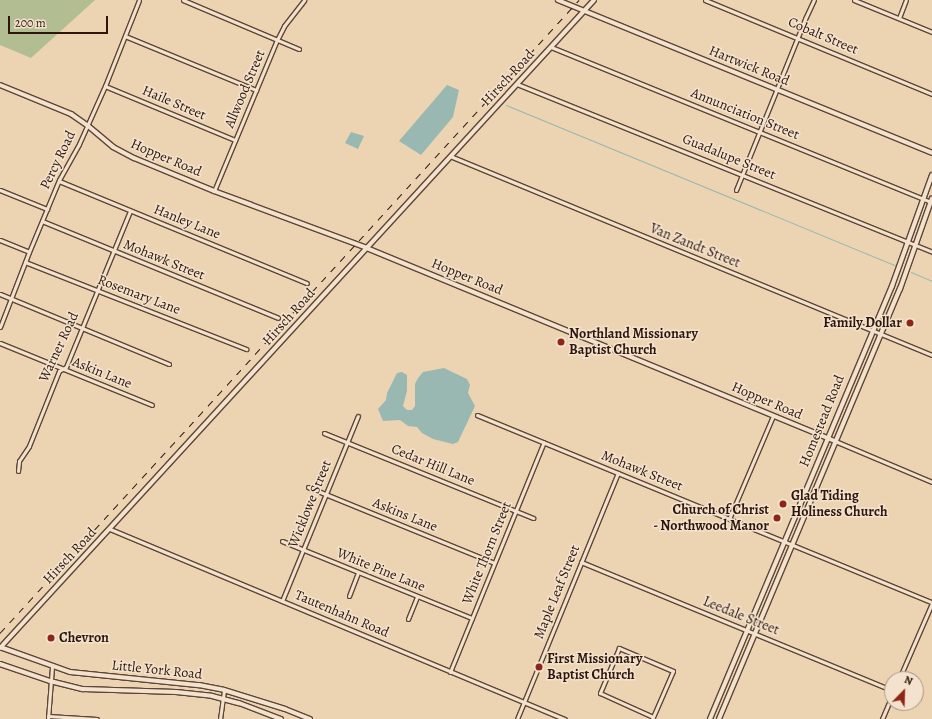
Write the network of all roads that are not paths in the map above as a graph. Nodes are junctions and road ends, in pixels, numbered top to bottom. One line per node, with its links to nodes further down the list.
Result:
1 (183, 0): 15 (street)
2 (304, 0): 15 (street, Allwood Street)
3 (558, 0): 10 (street, Hartwick Road)
4 (594, 0): 10 (main road, Hirsch Road)
5 (705, 0): 14 (street, Cobalt Street)
6 (814, 0): 14 (street)
7 (854, 0): 11 (street)
8 (906, 0): 11 (street)
9 (139, 2): 13 (street, Percy Road)
10 (584, 10): 16 (main road, Hirsch Road); 21 (street, Hartwick Road)
11 (899, 18): 12 (street)
12 (932, 32)
13 (125, 36): 20 (street, Percy Road); 22 (street)
14 (797, 37): 21 (street); 23 (street, Cobalt Street)
15 (277, 40): 17 (street); 22 (street, Allwood Street)
16 (551, 47): 18 (main road, Hirsch Road); 25 (street, Annunciation Street)
17 (299, 49)
18 (517, 84): 28 (main road, Hirsch Road); 29 (street, Guadalupe Street)
19 (0, 85): 24 (main road, Hopper Road)
20 (105, 86): 24 (street, Percy Road); 26 (street, Haile Street)
21 (776, 89): 25 (street); 27 (street, Hartwick Road)
22 (256, 90): 26 (street, Allwood Street)
23 (932, 94)
24 (87, 125): 31 (street, Percy Road); 34 (main road, Hopper Road)
25 (759, 132): 29 (street); 35 (street, Annunciation Street)
26 (235, 140): 34 (street, Allwood Street)
27 (932, 153)
28 (450, 156): 43 (main road, Hirsch Road); 57 (street, Van Zandt Street)
29 (742, 174): 33 (street); 41 (street, Guadalupe Street)
30 (932, 175): 35 (main road, Homestead Road)
31 (59, 182): 37 (street, Percy Road); 38 (street, Hanley Lane)
32 (0, 190): 37 (street)
33 (736, 190)
34 (214, 191): 43 (main road, Hopper Road)
35 (923, 198): 36 (street, Annunciation Street); 41 (main road, Homestead Road)
36 (931, 200): 42 (main road, Homestead Road)
37 (47, 209): 39 (street, Percy Road)
38 (130, 211): 44 (street, Warner Road); 48 (street, Hanley Lane)
39 (42, 221): 44 (street, Mohawk Street); 45 (street, Percy Road)
40 (0, 240): 45 (street)
41 (908, 242): 42 (street, Guadalupe Street); 49 (main road, Homestead Road)
42 (915, 246): 46 (street, Guadalupe Street); 50 (main road, Homestead Road)
43 (367, 248): 69 (street, Hopper Road); 85 (main road, Hirsch Road)
44 (113, 251): 51 (street, Warner Road); 54 (street, Mohawk Street)
45 (29, 252): 47 (street, Percy Road)
46 (932, 252)
47 (25, 262): 51 (street, Rosemary Lane); 53 (street, Percy Road)
48 (307, 283)
49 (892, 286): 50 (main road); 57 (main road, Homestead Road)
50 (900, 289): 58 (main road, Homestead Road)
51 (97, 291): 56 (street, Warner Road); 60 (street, Rosemary Lane)
52 (0, 294): 53 (street)
53 (10, 298): 55 (street, Percy Road); 56 (street)
54 (278, 318)
55 (0, 326)
56 (82, 328): 62 (street); 63 (street, Warner Road)
57 (872, 330): 58 (street, Van Zandt Street); 64 (main road, Homestead Road)
58 (881, 334): 61 (street, Van Zandt Street); 65 (main road, Homestead Road)
59 (0, 343): 63 (street, Askin Lane)
60 (246, 349)
61 (932, 355)
62 (169, 364)
63 (62, 368): 66 (street, Askin Lane); 75 (street, Warner Road)
64 (852, 377): 65 (main road); 71 (main road, Homestead Road)
65 (862, 380): 72 (main road, Homestead Road)
66 (152, 404)
67 (477, 415): 73 (street, Mohawk Street)
68 (358, 416): 74 (street, Wicklowe Street)
69 (773, 416): 71 (street, Hopper Road); 84 (street)
70 (324, 433): 74 (street, Cedar Hill Lane)
71 (827, 438): 72 (street, Hopper Road); 80 (main road, Homestead Road)
72 (835, 441): 77 (street, Hopper Road); 81 (main road, Homestead Road)
73 (544, 442): 76 (street, Mohawk Street); 82 (street, White Thorn Street)
74 (347, 443): 79 (street, Wicklowe Street); 82 (street, Cedar Hill Lane)
75 (18, 471)
76 (618, 473): 84 (street, Mohawk Street); 90 (street, Maple Leaf Street)
77 (932, 482)
78 (308, 487): 79 (street, Askins Lane)
79 (326, 494): 89 (street, Wicklowe Street); 91 (street, Askins Lane)
80 (804, 494): 81 (main road); 87 (main road, Homestead Road)
81 (812, 497): 88 (main road, Homestead Road)
82 (516, 510): 83 (street, Cedar Hill Lane); 91 (street, White Thorn Street)
83 (533, 518)
84 (729, 519): 87 (street, Mohawk Street)
85 (110, 529): 97 (street, Tautenhahn Road); 103 (main road, Hirsch Road)
86 (282, 542): 89 (street, White Pine Lane)
87 (784, 542): 88 (street, Mohawk Street); 93 (main road, Homestead Road)
88 (792, 545): 94 (main road, Homestead Road); 98 (street, Mohawk Street)
89 (303, 550): 92 (street, White Pine Lane); 97 (street, Wicklowe Street)
90 (581, 562): 101 (street, Leedale Street); 113 (street, Maple Leaf Street)
91 (494, 563): 99 (street, White Thorn Street)
92 (358, 572): 95 (street); 96 (street, White Pine Lane)
93 (767, 584): 94 (main road); 101 (main road, Homestead Road)
94 (775, 587): 102 (main road, Homestead Road)
95 (349, 596)
96 (417, 596): 99 (street, White Pine Lane); 100 (street)
97 (282, 601): 107 (street, Tautenhahn Road)
98 (932, 603): 106 (street)
99 (472, 618): 107 (street, White Thorn Street)
100 (408, 619)
101 (748, 631): 102 (street, Leedale Street); 112 (main road, Homestead Road)
102 (756, 634): 109 (street, Leedale Street); 114 (main road, Homestead Road)
103 (0, 648): 105 (main road, Little York Road)
104 (0, 664): 108 (main road, Little York Road)
105 (52, 667): 108 (street); 110 (main road, Little York Road)
106 (902, 671)
107 (450, 672): 113 (street, Tautenhahn Road)
108 (50, 681): 111 (main road, Little York Road); 118 (street)
109 (884, 687)
110 (224, 690): 111 (street); 115 (main road, Little York Road)
111 (224, 699): 116 (main road, Little York Road); 121 (street)
112 (718, 700): 114 (main road); 126 (main road, Homestead Road)
113 (524, 702): 124 (street, Maple Leaf Street); 125 (street, Tautenhahn Road)
114 (726, 703): 127 (main road, Homestead Road)
115 (270, 704): 116 (main road); 117 (main road, Little York Road)
116 (266, 713): 122 (main road, Little York Road)
117 (300, 717): 123 (main road, Little York Road)
118 (48, 718): 120 (street)
119 (653, 718): 119 (street)
120 (97, 719)
121 (220, 719)
122 (281, 719)
123 (310, 719)
124 (517, 719)
125 (565, 719)
126 (710, 719)
127 (720, 719)

